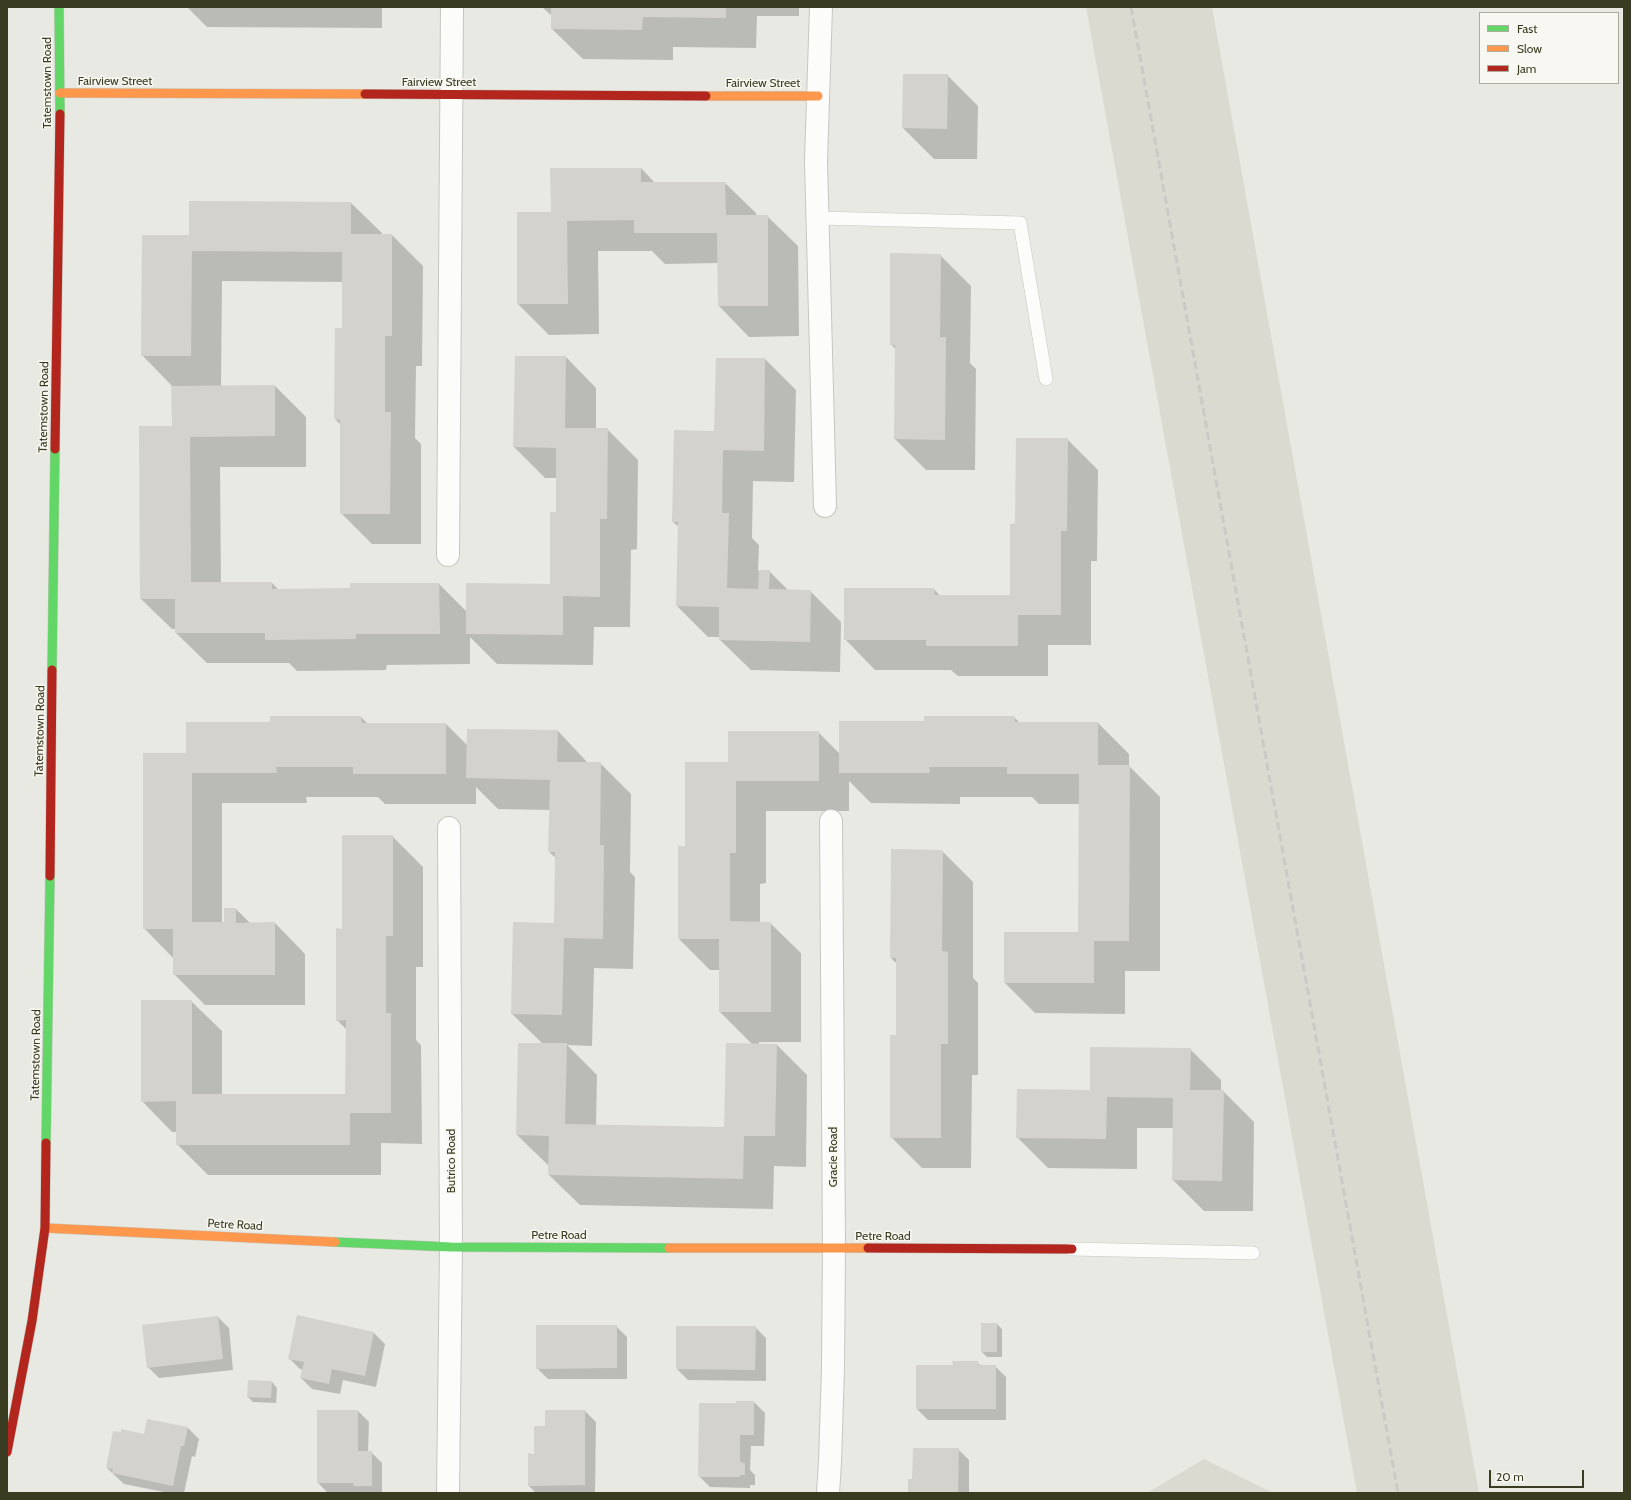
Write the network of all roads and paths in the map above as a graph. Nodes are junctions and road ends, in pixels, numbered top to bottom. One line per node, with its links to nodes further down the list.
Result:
1 (59, 7): 4 (street, Tatemstown Road)
2 (452, 7): 5 (street)
3 (821, 7): 6 (street)
4 (60, 93): 5 (street, Fairview Street); 13 (street, Tatemstown Road)
5 (451, 94): 6 (street, Fairview Street); 10 (street)
6 (818, 96): 7 (street)
7 (818, 218): 8 (lane); 9 (street)
8 (1046, 379)
9 (825, 506)
10 (448, 555)
11 (831, 821): 15 (street, Gracie Road)
12 (449, 828): 14 (street, Butrico Road)
13 (45, 1228): 14 (street, Petre Road); 18 (street, Tatemstown Road)
14 (451, 1247): 15 (street, Petre Road); 19 (street, Butrico Road)
15 (834, 1248): 16 (street, Petre Road); 20 (street, Gracie Road)
16 (1072, 1249): 17 (lane)
17 (1253, 1253)
18 (7, 1452)
19 (448, 1493)
20 (828, 1493)

